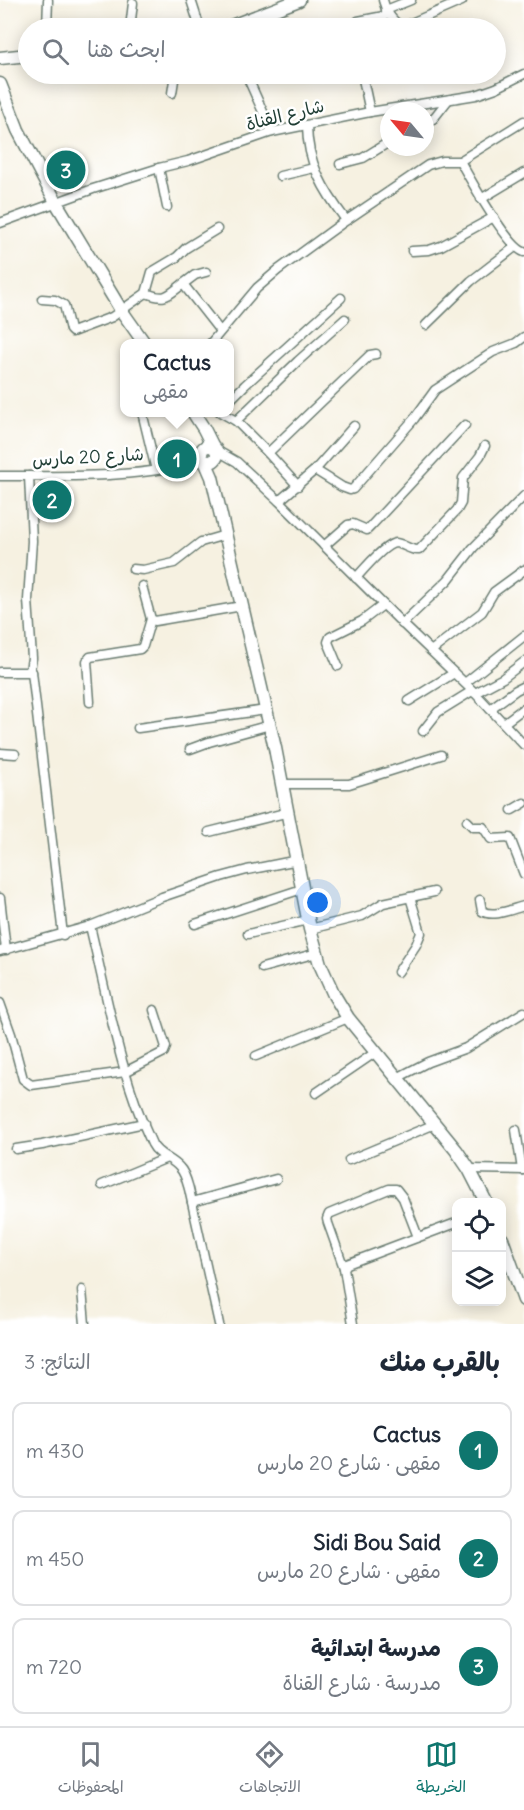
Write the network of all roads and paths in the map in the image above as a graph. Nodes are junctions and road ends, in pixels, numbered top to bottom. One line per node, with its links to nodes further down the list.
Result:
1 (48, 0): 9 (street)
2 (191, 0): 11 (street)
3 (299, 0): 12 (main road)
4 (383, 0): 8 (street)
5 (411, 0): 8 (street)
6 (462, 1): 15 (street)
7 (133, 3): 10 (street)
8 (387, 13): 13 (street); 14 (street)
9 (47, 18)
10 (131, 18)
11 (197, 18)
12 (253, 18)
13 (369, 18)
14 (392, 18)
15 (428, 18)
16 (18, 56): 17 (main road)
17 (0, 58)
18 (524, 74): 19 (street, شارع القناة)
19 (506, 82)
20 (0, 84): 40 (main road)
21 (173, 84): 25 (street)
22 (250, 84): 31 (street)
23 (364, 84): 27 (street)
24 (502, 84): 26 (street, شارع القناة)
25 (172, 93)
26 (448, 100): 27 (street, شارع القناة); 28 (street)
27 (370, 112): 30 (street, شارع القناة)
28 (434, 117)
29 (524, 121): 33 (street)
30 (306, 125): 31 (street, شارع القناة); 36 (street)
31 (272, 132): 35 (street, شارع القناة)
32 (380, 148): 34 (street)
33 (460, 161): 39 (street); 43 (street)
34 (340, 164)
35 (159, 168): 40 (street, شارع القناة); 41 (street)
36 (315, 168): 38 (street); 43 (street)
37 (524, 172): 39 (street)
38 (280, 176)
39 (481, 199): 42 (street)
40 (57, 204): 44 (street, شارع القناة); 54 (main road)
41 (167, 207)
42 (494, 217): 46 (street); 47 (street)
43 (346, 220): 57 (street)
44 (0, 223)
45 (217, 229): 51 (street)
46 (515, 247): 48 (street); 56 (street)
47 (412, 250)
48 (524, 252)
49 (206, 272): 50 (street)
50 (183, 284): 51 (street); 57 (street)
51 (146, 293): 54 (street)
52 (341, 298): 62 (street)
53 (42, 299): 54 (street)
54 (121, 310): 59 (main road)
55 (345, 320): 66 (street)
56 (426, 325)
57 (220, 331): 60 (street)
58 (524, 336): 73 (street)
59 (141, 339)
60 (214, 339)
61 (376, 354): 70 (street)
62 (234, 396)
63 (142, 417): 72 (street)
64 (195, 417): 71 (main road)
65 (228, 417): 66 (street)
66 (236, 421): 70 (street)
67 (465, 425): 80 (street)
68 (354, 426): 73 (street)
69 (485, 446): 83 (street)
70 (268, 453): 76 (street)
71 (208, 454): 72 (street, شارع 20 مارس); 78 (street); 79 (main road)
72 (156, 470): 75 (street, شارع 20 مارس)
73 (315, 470): 76 (street)
74 (0, 476): 75 (street, شارع 20 مارس)
75 (29, 476): 94 (street)
76 (298, 486): 78 (street)
77 (524, 496): 88 (street)
78 (279, 501): 80 (street)
79 (225, 535): 81 (street); 86 (main road)
80 (324, 546): 83 (street)
81 (133, 569)
82 (524, 570): 90 (street)
83 (356, 578): 85 (street)
84 (142, 586): 87 (street)
85 (383, 605): 88 (street); 92 (street)
86 (242, 606): 87 (street); 103 (main road)
87 (151, 619): 100 (street)
88 (402, 624): 90 (street)
89 (524, 636): 96 (street)
90 (432, 651): 95 (street)
91 (524, 662): 98 (street)
92 (338, 666)
93 (0, 672): 94 (street)
94 (32, 672): 130 (street)
95 (454, 673): 96 (street); 99 (street)
96 (465, 683): 98 (street)
97 (524, 686): 102 (street)
98 (474, 692): 102 (street); 107 (street)
99 (409, 701)
100 (90, 702)
101 (524, 708): 104 (street)
102 (490, 709): 104 (street)
103 (266, 710): 105 (main road); 106 (street)
104 (504, 723): 108 (street)
105 (270, 725): 109 (street); 113 (main road)
106 (138, 728)
107 (423, 731)
108 (524, 745)
109 (190, 749)
110 (0, 753): 111 (street)
111 (15, 754)
112 (441, 755): 113 (street)
113 (283, 784): 116 (main road)
114 (524, 803): 115 (street)
115 (512, 810)
116 (288, 812): 118 (street); 119 (main road)
117 (468, 821): 120 (street)
118 (209, 832)
119 (298, 860): 121 (main road); 129 (street)
120 (524, 874)
121 (302, 889): 127 (street); 128 (main road)
122 (434, 892): 123 (street)
123 (410, 897): 128 (street); 135 (street)
124 (0, 898): 132 (street)
125 (480, 900): 126 (street)
126 (524, 906)
127 (195, 924)
128 (309, 925): 131 (street); 133 (main road)
129 (90, 926): 130 (street); 142 (street)
130 (63, 934): 132 (street)
131 (248, 934)
132 (3, 951)
133 (317, 953): 134 (street); 139 (main road)
134 (262, 968)
135 (398, 972)
136 (0, 1003): 142 (street)
137 (154, 1010): 142 (street)
138 (524, 1012): 143 (street)
139 (348, 1018): 140 (main road); 141 (street)
140 (376, 1052): 143 (main road); 144 (street)
141 (256, 1056)
142 (125, 1072): 145 (street)
143 (397, 1078): 146 (main road)
144 (316, 1093)
145 (144, 1123): 148 (street); 149 (street)
146 (435, 1124): 150 (street); 151 (main road)
147 (516, 1130): 152 (street)
148 (16, 1149)
149 (167, 1158): 154 (street); 156 (street)
150 (349, 1160)
151 (469, 1169): 152 (street); 155 (main road)
152 (523, 1170)
153 (276, 1179): 156 (street)
154 (102, 1185)
155 (484, 1198)
156 (192, 1202): 164 (street)
157 (452, 1224): 158 (street)
158 (418, 1237): 160 (street); 160 (street)
159 (506, 1252): 162 (main road)
160 (344, 1268): 165 (street)
161 (82, 1290): 163 (street)
162 (524, 1300)
163 (85, 1324)
164 (219, 1324)
165 (352, 1324)

